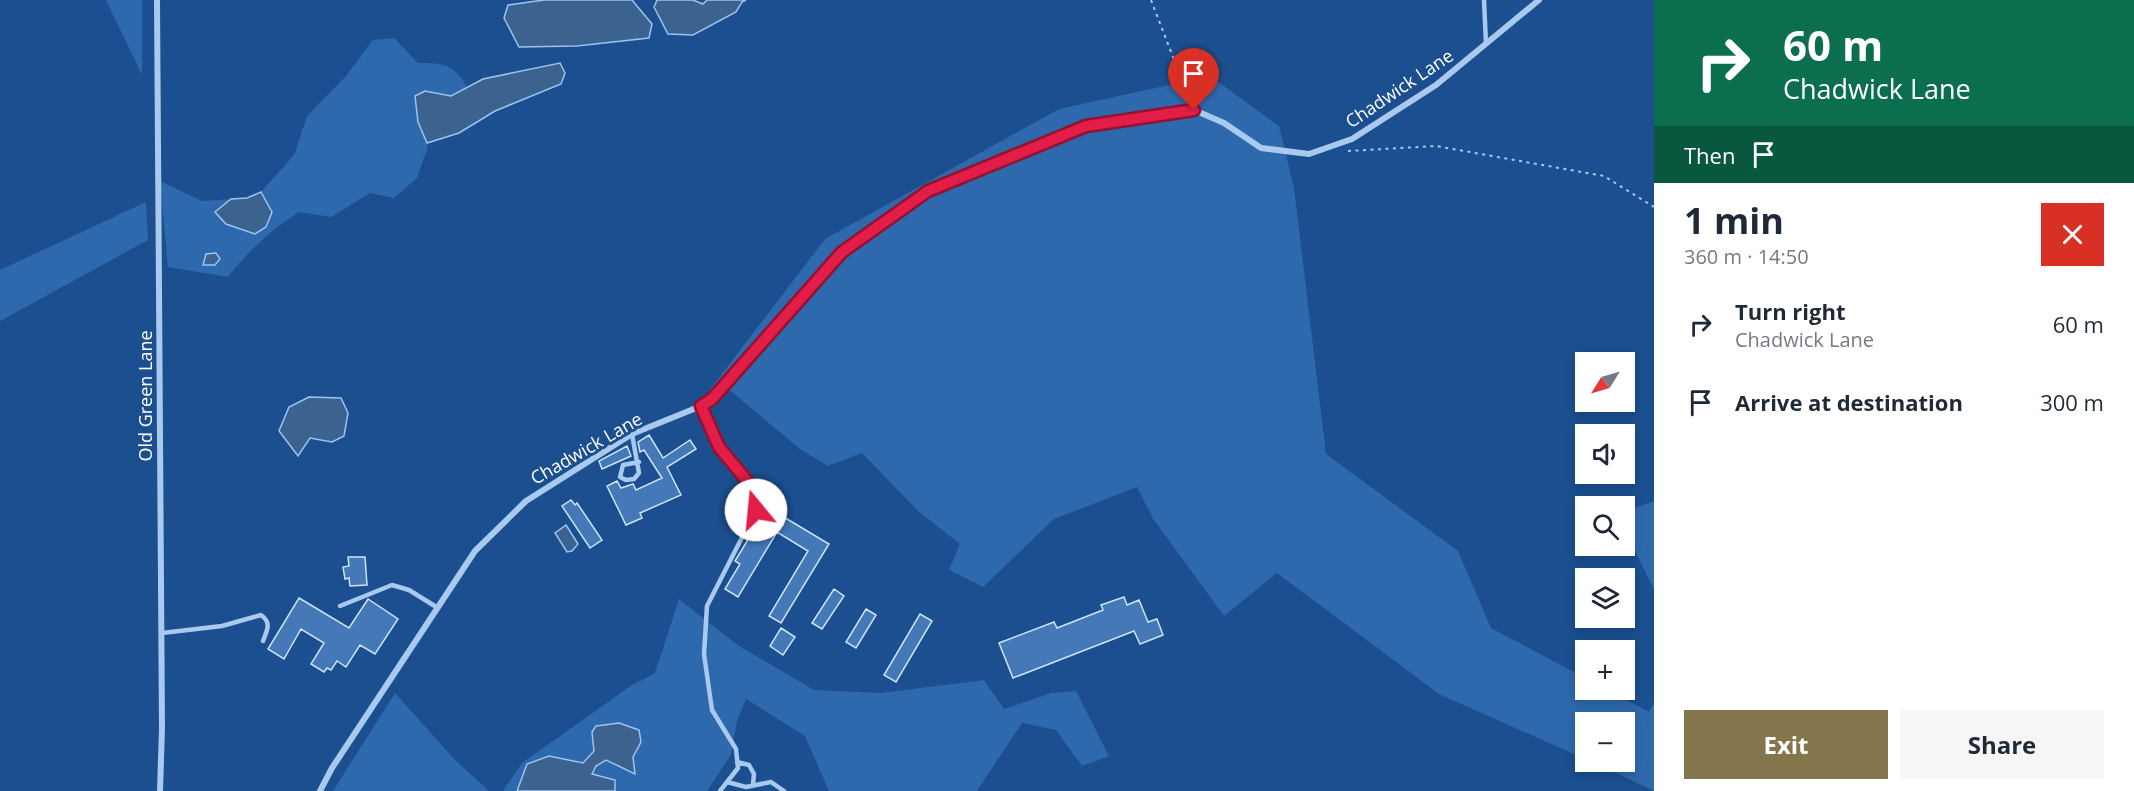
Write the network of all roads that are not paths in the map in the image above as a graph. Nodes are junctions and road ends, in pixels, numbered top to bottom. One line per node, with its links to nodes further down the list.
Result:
1 (157, 0): 10 (street, Old Green Lane)
2 (1484, 0): 4 (lane)
3 (1539, 0): 4 (street, Chadwick Lane)
4 (1486, 44): 5 (street, Chadwick Lane)
5 (701, 406): 6 (street, Chadwick Lane); 12 (lane)
6 (633, 434): 7 (lane); 9 (street, Chadwick Lane)
7 (639, 462): 7 (lane)
8 (340, 606): 9 (lane)
9 (438, 608): 16 (street, Chadwick Lane)
10 (162, 633): 11 (lane); 15 (street, Old Green Lane)
11 (262, 641)
12 (737, 762): 13 (lane); 14 (lane)
13 (727, 782): 14 (lane); 17 (lane)
14 (753, 784): 18 (lane)
15 (160, 791)
16 (320, 791)
17 (720, 791)
18 (784, 791)

